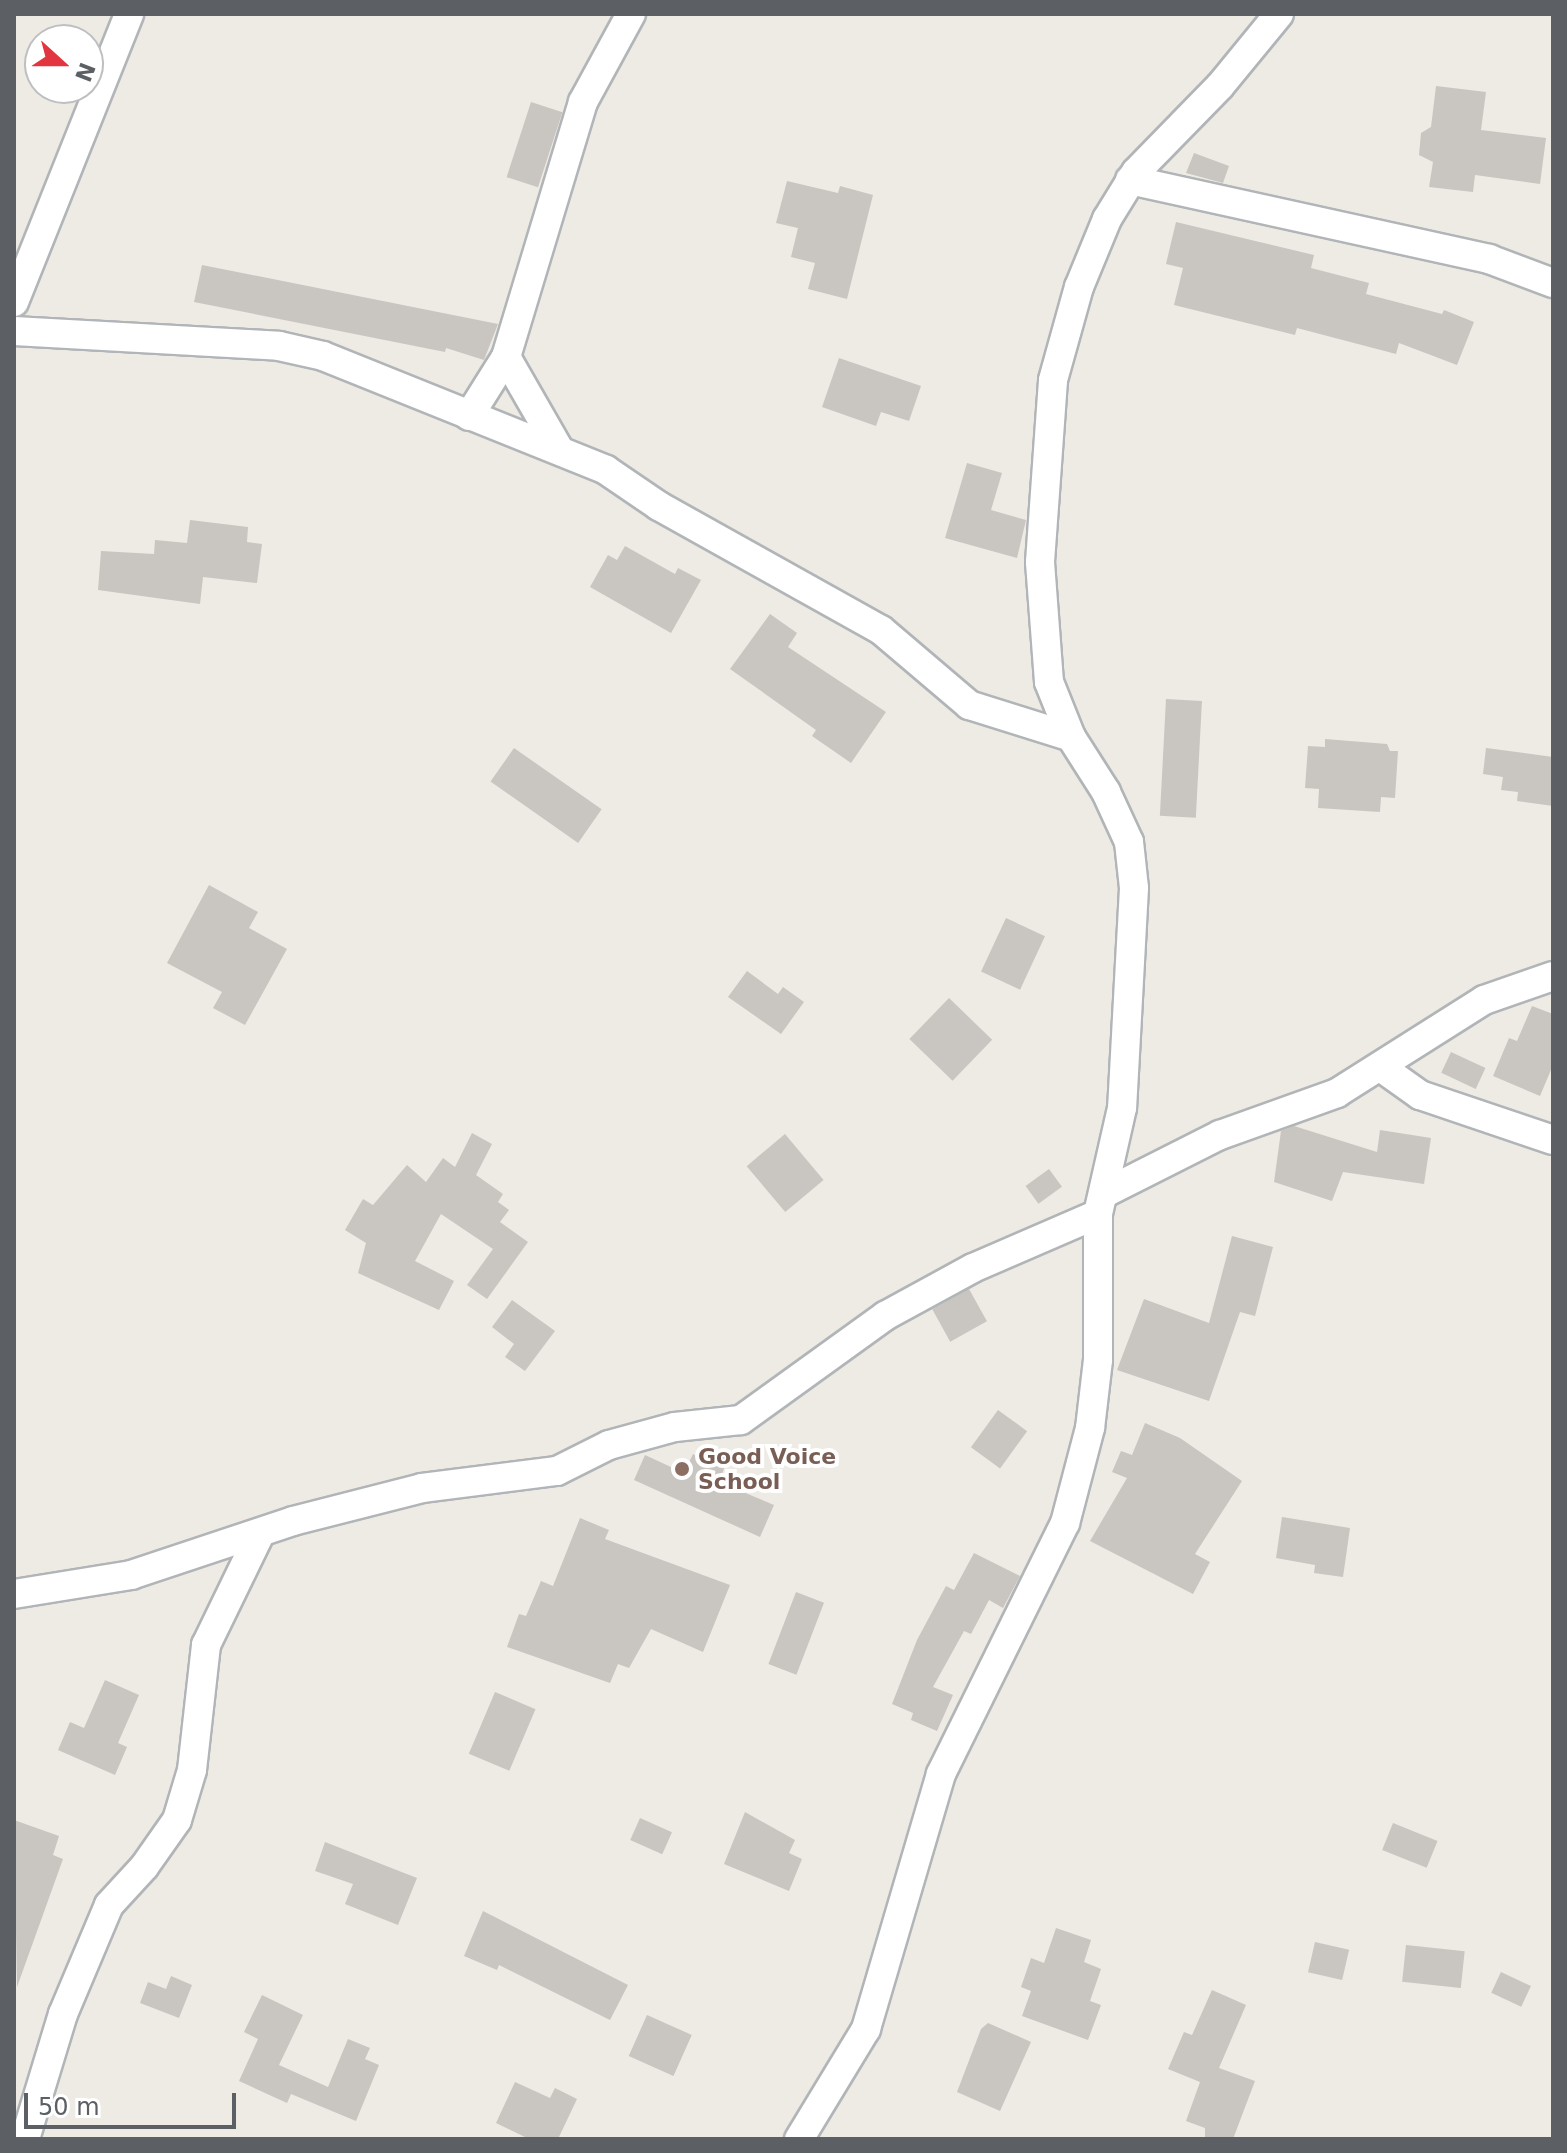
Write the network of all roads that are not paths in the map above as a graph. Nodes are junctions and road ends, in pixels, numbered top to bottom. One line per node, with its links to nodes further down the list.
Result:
1 (129, 14): 6 (street)
2 (631, 14): 8 (street)
3 (1279, 14): 4 (street)
4 (1130, 180): 5 (street); 11 (street)
5 (1553, 283)
6 (14, 302)
7 (14, 331): 9 (street)
8 (506, 357): 9 (street); 10 (street)
9 (469, 416): 10 (street)
10 (559, 449): 11 (street)
11 (1071, 737): 15 (street)
12 (1553, 976): 13 (street)
13 (1382, 1068): 14 (street); 15 (street)
14 (1553, 1140)
15 (1102, 1204): 16 (street); 19 (street)
16 (260, 1534): 17 (street); 18 (street)
17 (14, 1594)
18 (25, 2139)
19 (799, 2139)

